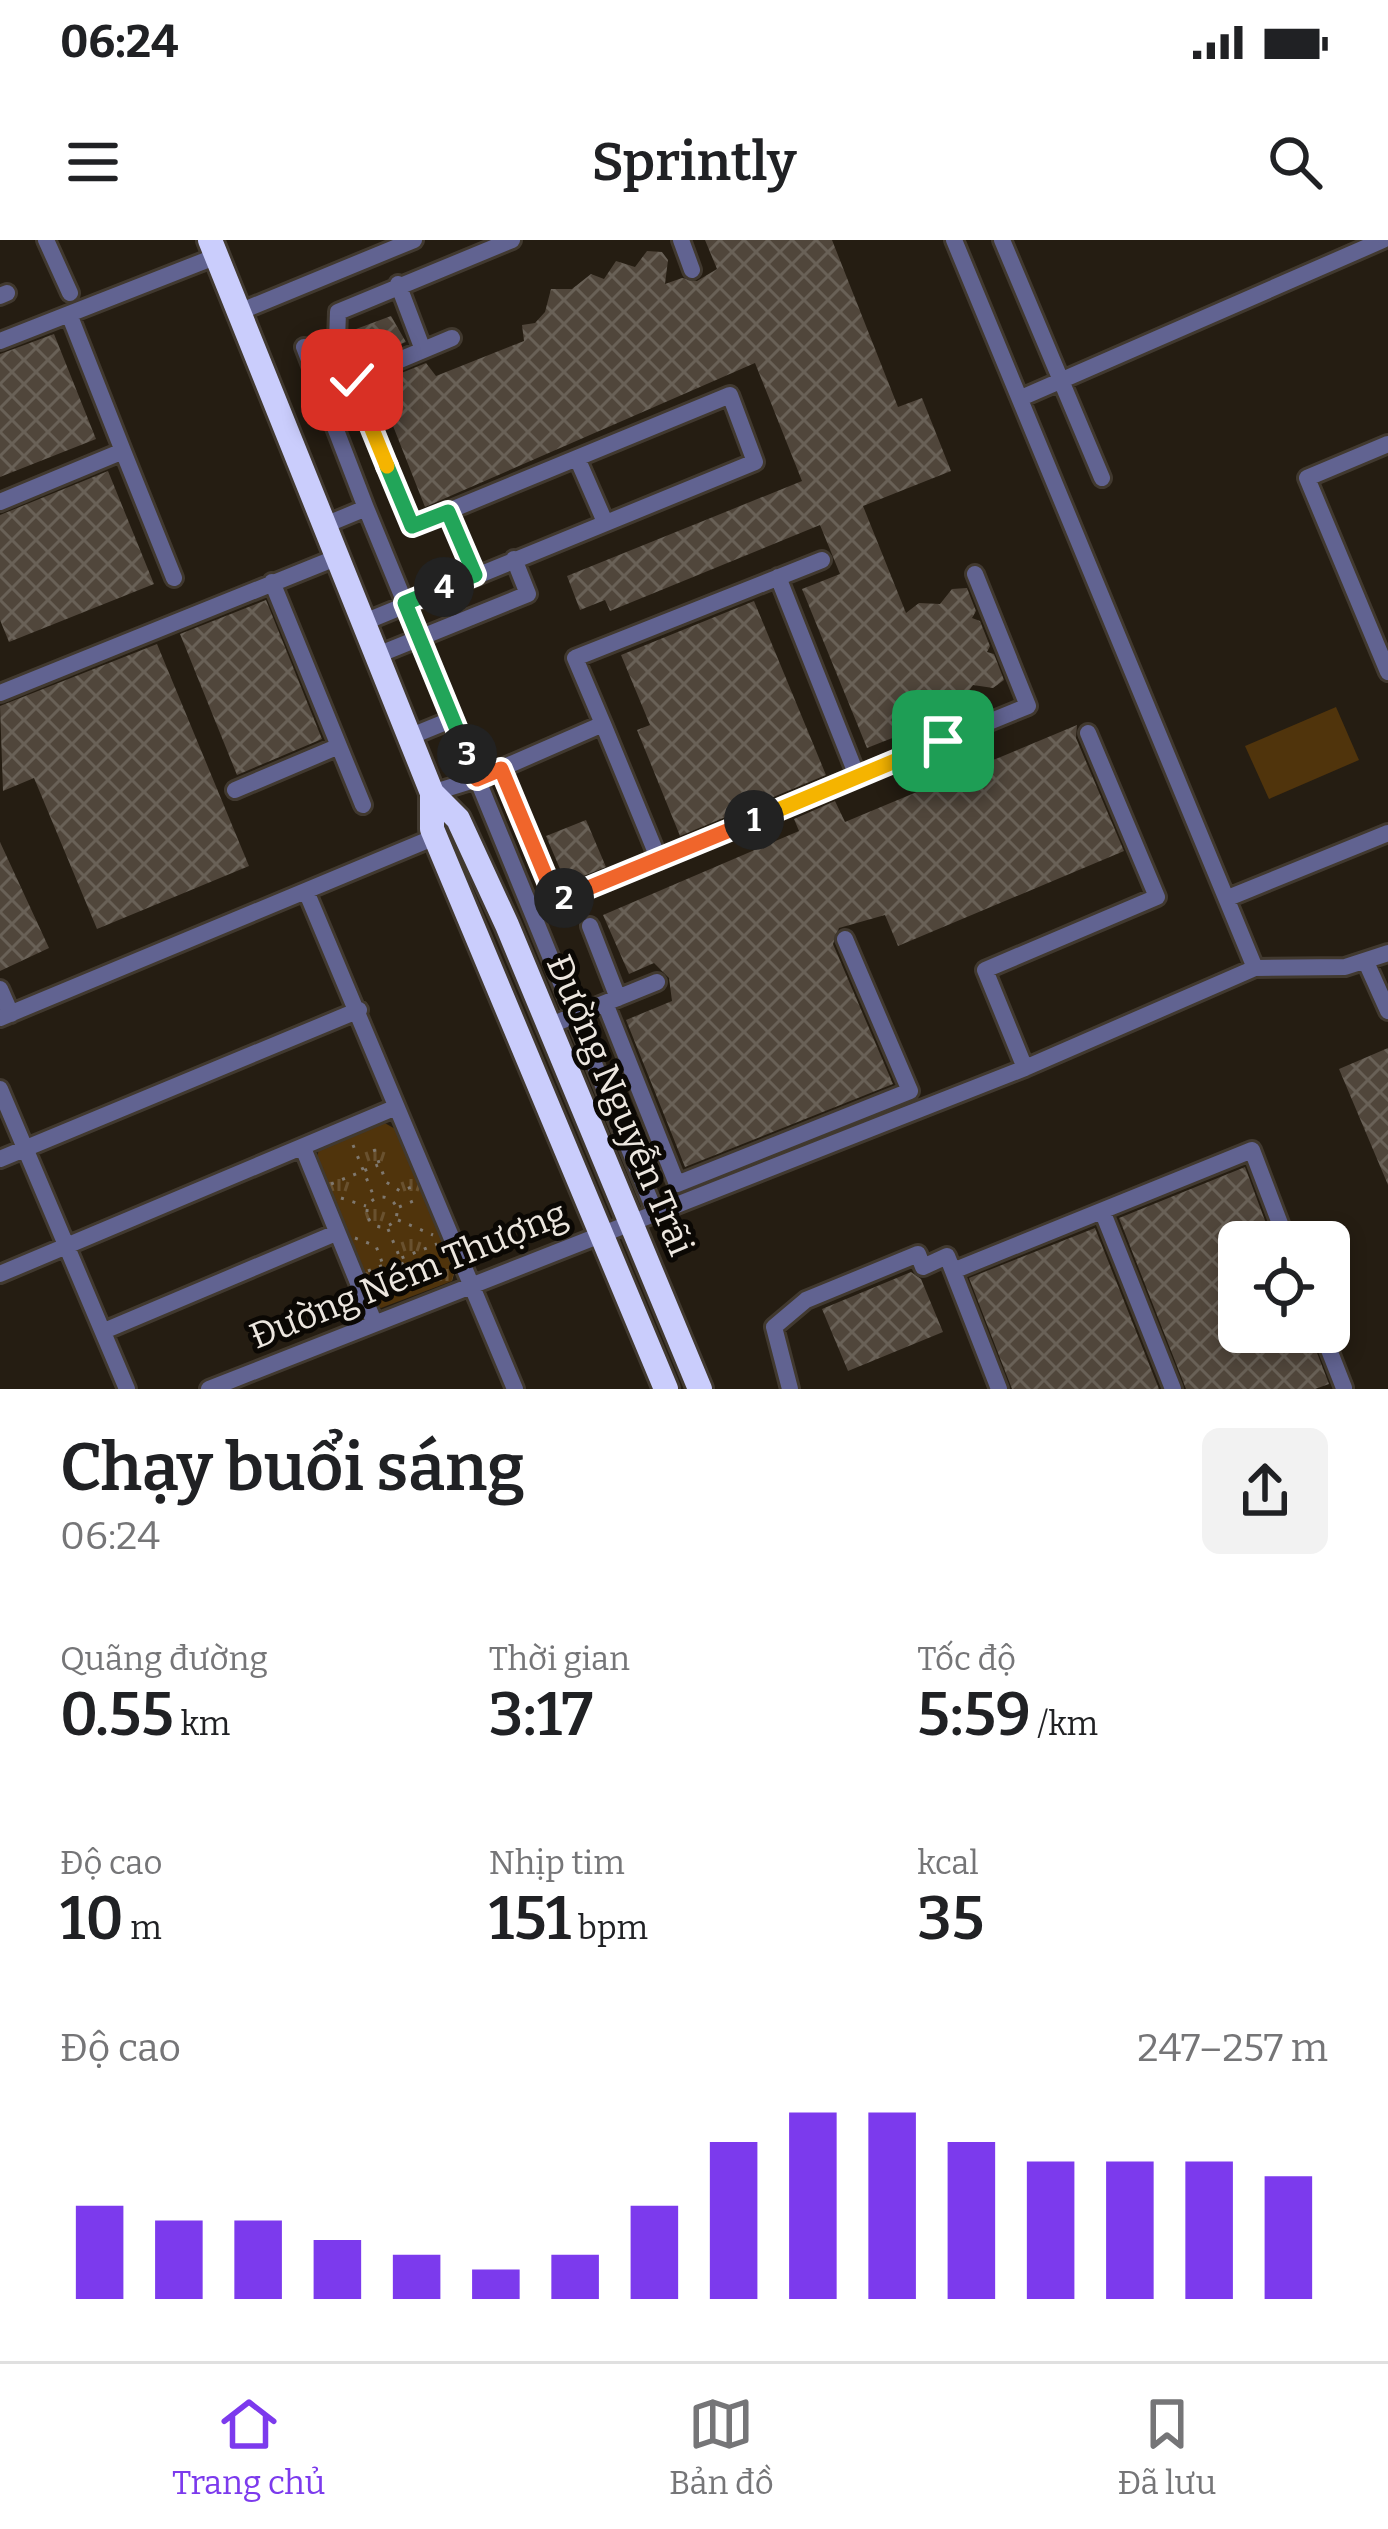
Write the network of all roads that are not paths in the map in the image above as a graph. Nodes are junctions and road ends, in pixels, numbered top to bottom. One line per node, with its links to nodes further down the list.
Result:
1 (46, 240): 11 (street)
2 (414, 240): 12 (street)
3 (512, 240): 10 (street)
4 (680, 240): 9 (street)
5 (954, 240): 20 (street)
6 (1002, 240): 19 (street)
7 (1383, 240): 19 (street)
8 (213, 248): 12 (highway, Đường Nguyễn Trãi); 13 (street)
9 (692, 270)
10 (398, 284): 17 (street); 18 (street)
11 (70, 293)
12 (239, 312): 29 (highway, Đường Nguyễn Trãi)
13 (69, 314): 15 (street); 22 (street)
14 (452, 338): 17 (street)
15 (0, 341)
16 (304, 347): 26 (street)
17 (423, 350): 18 (street)
18 (352, 380): 27 (street)
19 (1061, 380): 20 (street); 24 (street)
20 (1021, 398): 59 (street)
21 (1388, 444): 42 (street)
22 (123, 452): 25 (street); 35 (street)
23 (577, 458): 27 (street); 28 (street); 28 (street)
24 (1102, 478)
25 (0, 502)
26 (366, 508): 29 (street); 38 (street)
27 (448, 512): 34 (street)
28 (604, 522): 31 (street)
29 (326, 525): 30 (highway, Đường Nguyễn Trãi)
30 (338, 557): 37 (street); 39 (highway, Đường Nguyễn Trãi)
31 (514, 559): 34 (street); 40 (street)
32 (822, 560): 36 (street)
33 (976, 574): 50 (street)
34 (475, 575): 38 (street)
35 (174, 578)
36 (778, 578): 45 (street); 50 (street)
37 (272, 582): 43 (street); 48 (street)
38 (405, 603): 39 (street); 40 (street)
39 (362, 623): 41 (highway, Đường Nguyễn Trãi)
40 (420, 639): 41 (street); 44 (street)
41 (375, 656): 47 (highway, Đường Nguyễn Trãi)
42 (1388, 672)
43 (0, 693)
44 (453, 719): 47 (street); 51 (street)
45 (603, 724): 49 (street); 57 (street)
46 (1088, 733): 74 (street)
47 (410, 737): 53 (highway, Đường Nguyễn Trãi)
48 (339, 746): 52 (street); 54 (street)
49 (501, 769): 51 (street); 57 (street)
50 (857, 776): 57 (street)
51 (477, 779): 53 (street); 60 (street)
52 (235, 790)
53 (432, 793): 56 (highway, Đường Nguyễn Trãi); 61 (highway, Đường Nguyễn Trãi)
54 (364, 805)
55 (1388, 833): 59 (street)
56 (435, 837): 58 (street); 83 (highway, Đường Nguyễn Trãi)
57 (659, 860)
58 (305, 891): 70 (street); 72 (street)
59 (1228, 898): 66 (street)
60 (533, 914): 61 (street); 73 (street)
61 (507, 926): 73 (highway, Đường Nguyễn Trãi)
62 (590, 926): 69 (street)
63 (845, 939): 69 (street)
64 (1388, 953): 65 (street)
65 (1366, 962): 66 (street); 71 (street)
66 (1255, 968): 74 (street, Đường Ném Thượng)
67 (657, 982): 69 (street)
68 (0, 989): 72 (street)
69 (612, 1000): 73 (street)
70 (359, 1010): 76 (street); 78 (street)
71 (1388, 1011)
72 (6, 1016)
73 (563, 1020): 81 (highway, Đường Nguyễn Trãi)
74 (1025, 1068): 81 (street, Đường Ném Thượng)
75 (0, 1089): 78 (street)
76 (394, 1108): 77 (street); 88 (street)
77 (303, 1148): 84 (street); 85 (street)
78 (24, 1149): 79 (street); 85 (street)
79 (0, 1159)
80 (1102, 1213): 82 (street); 86 (street); 100 (street)
81 (643, 1216): 83 (street, Đường Ném Thượng); 97 (highway, Đường Nguyễn Trãi)
82 (1279, 1221)
83 (602, 1233): 88 (street, Đường Ném Thượng); 96 (highway, Đường Nguyễn Trãi)
84 (342, 1237): 89 (street); 90 (street)
85 (65, 1247): 87 (street); 90 (street)
86 (952, 1271): 98 (street); 99 (street)
87 (0, 1274)
88 (470, 1283): 89 (street, Đường Ném Thượng); 92 (street)
89 (374, 1322): 95 (street, Đường Ném Thượng)
90 (104, 1330): 94 (street)
91 (1330, 1353): 93 (street)
92 (511, 1388)
93 (1344, 1388)
94 (127, 1389)
95 (208, 1389)
96 (666, 1389)
97 (700, 1389)
98 (790, 1389)
99 (999, 1389)
100 (1173, 1389)

